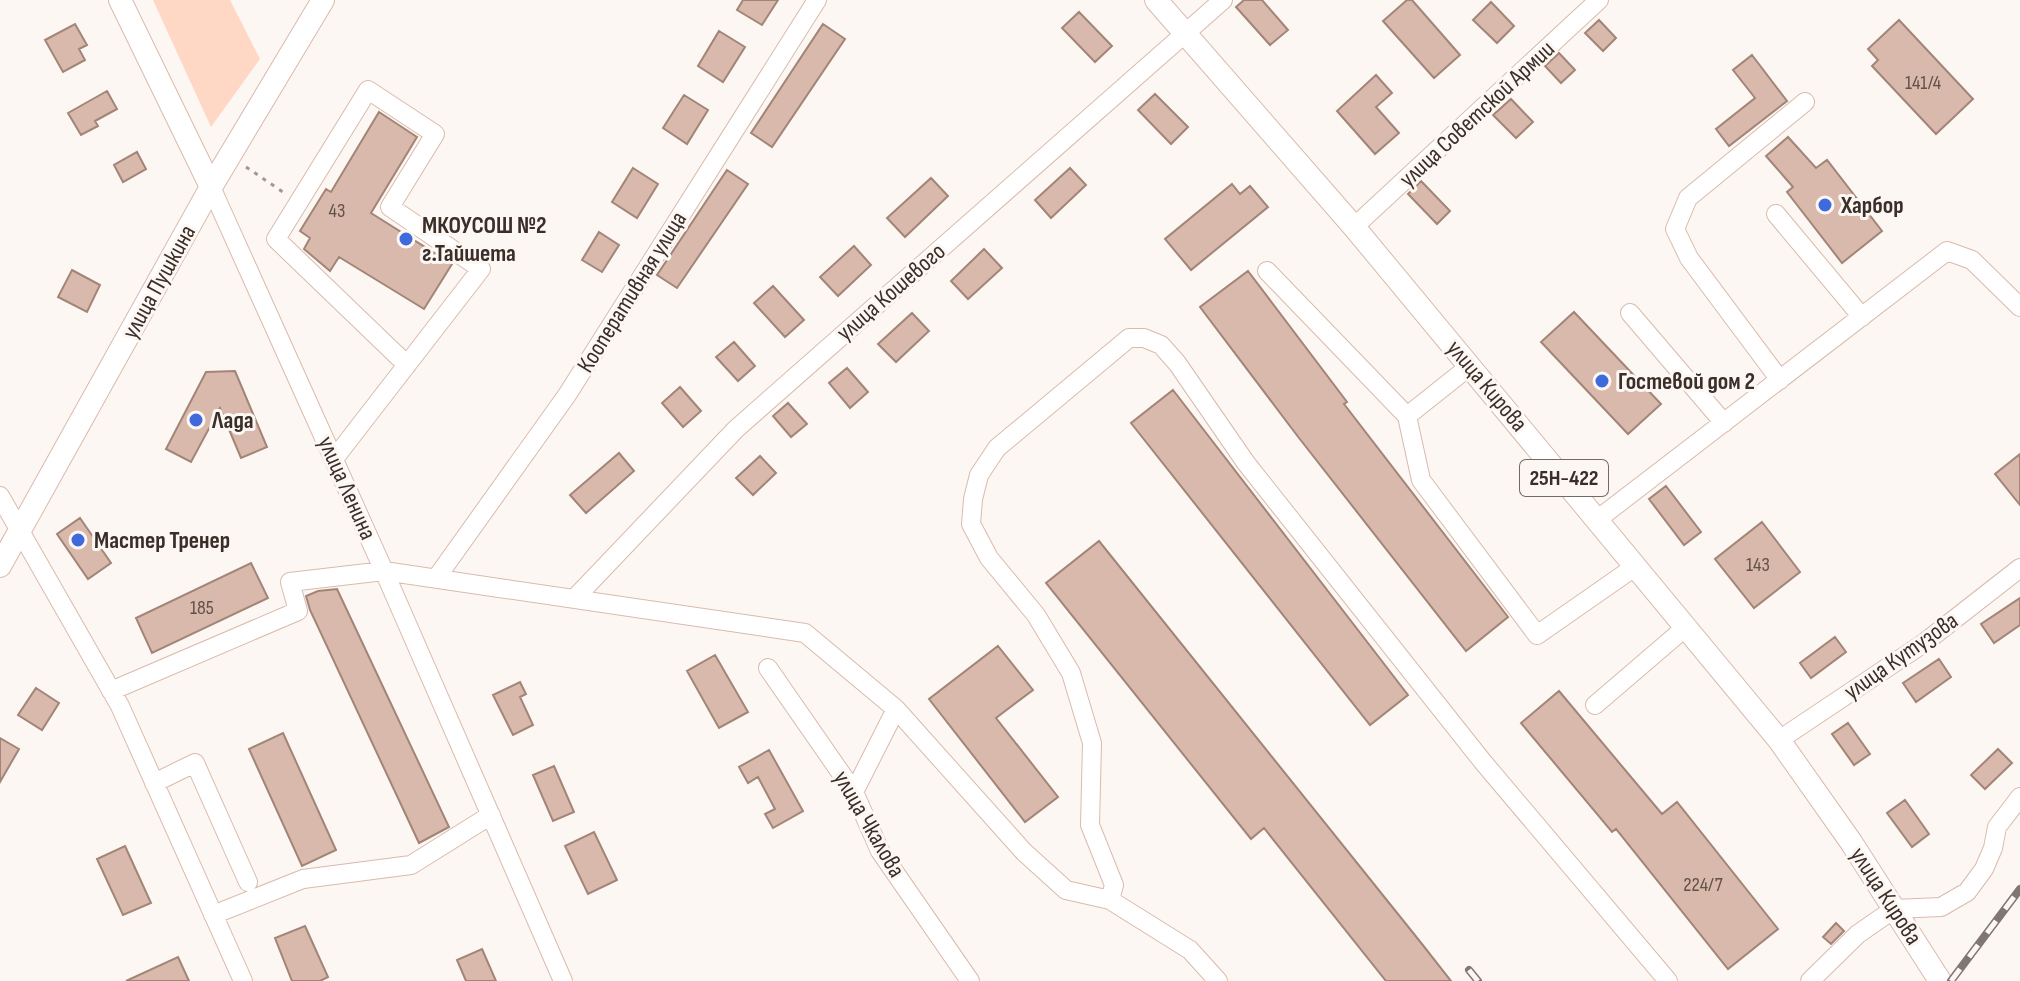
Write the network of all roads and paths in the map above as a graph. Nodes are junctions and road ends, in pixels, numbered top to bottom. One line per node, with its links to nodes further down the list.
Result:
1 (120, 0): 10 (main road, улица Ленина)
2 (323, 0): 9 (main road, улица Пушкина)
3 (817, 0): 31 (street, Кооперативная улица)
4 (1156, 0): 7 (main road, улица Кирова / 25Н-422)
5 (1223, 0): 7 (street, улица Кошевого)
6 (1599, 0): 13 (street, улица Советской Армии)
7 (1185, 33): 13 (main road, улица Кирова / 25Н-422); 32 (street, улица Кошевого)
8 (1805, 102): 20 (street)
9 (230, 156): 10 (main road, улица Пушкина); 11 (path)
10 (211, 187): 23 (street, улица Ленина); 26 (main road, улица Пушкина)
11 (299, 202): 18 (street); 18 (street)
12 (1776, 214): 17 (street)
13 (1354, 227): 19 (main road, улица Кирова / 25Н-422)
14 (1267, 271): 21 (street)
15 (2020, 307): 17 (street)
16 (1630, 313): 22 (street)
17 (1862, 317): 20 (street)
18 (407, 365): 23 (street)
19 (1470, 366): 21 (street); 25 (main road, улица Кирова / 25Н-422)
20 (1780, 380): 22 (street)
21 (1407, 416): 28 (street)
22 (1724, 423): 25 (street)
23 (334, 459): 30 (street, улица Ленина)
24 (0, 496): 26 (street)
25 (1598, 519): 28 (main road, улица Кирова / 25Н-422)
26 (20, 532): 27 (main road, улица Пушкина); 35 (street)
27 (0, 566)
28 (1636, 566): 33 (main road, улица Кирова / 25Н-422)
29 (2020, 568): 38 (street, улица Кутузова)
30 (384, 571): 31 (street); 35 (street); 42 (street, улица Ленина)
31 (437, 577): 32 (street)
32 (574, 599): 37 (street)
33 (1686, 627): 36 (street); 38 (main road, улица Кирова / 25Н-422)
34 (768, 668): 40 (street, улица Чкалова)
35 (111, 691): 39 (street)
36 (1595, 705)
37 (896, 709): 40 (street); 44 (street)
38 (1779, 740): 45 (main road, улица Кирова / 25Н-422)
39 (154, 783): 43 (street); 46 (street)
40 (854, 792): 49 (street, улица Чкалова)
41 (2020, 797): 45 (street)
42 (491, 815): 46 (street); 48 (street, улица Ленина)
43 (248, 882)
44 (1110, 900): 50 (street); 51 (street)
45 (1894, 909): 52 (street); 53 (main road, улица Кирова / 25Н-422)
46 (213, 915): 47 (street)
47 (243, 981)
48 (563, 981)
49 (970, 981)
50 (1218, 981)
51 (1668, 981)
52 (1810, 981)
53 (1940, 981)

